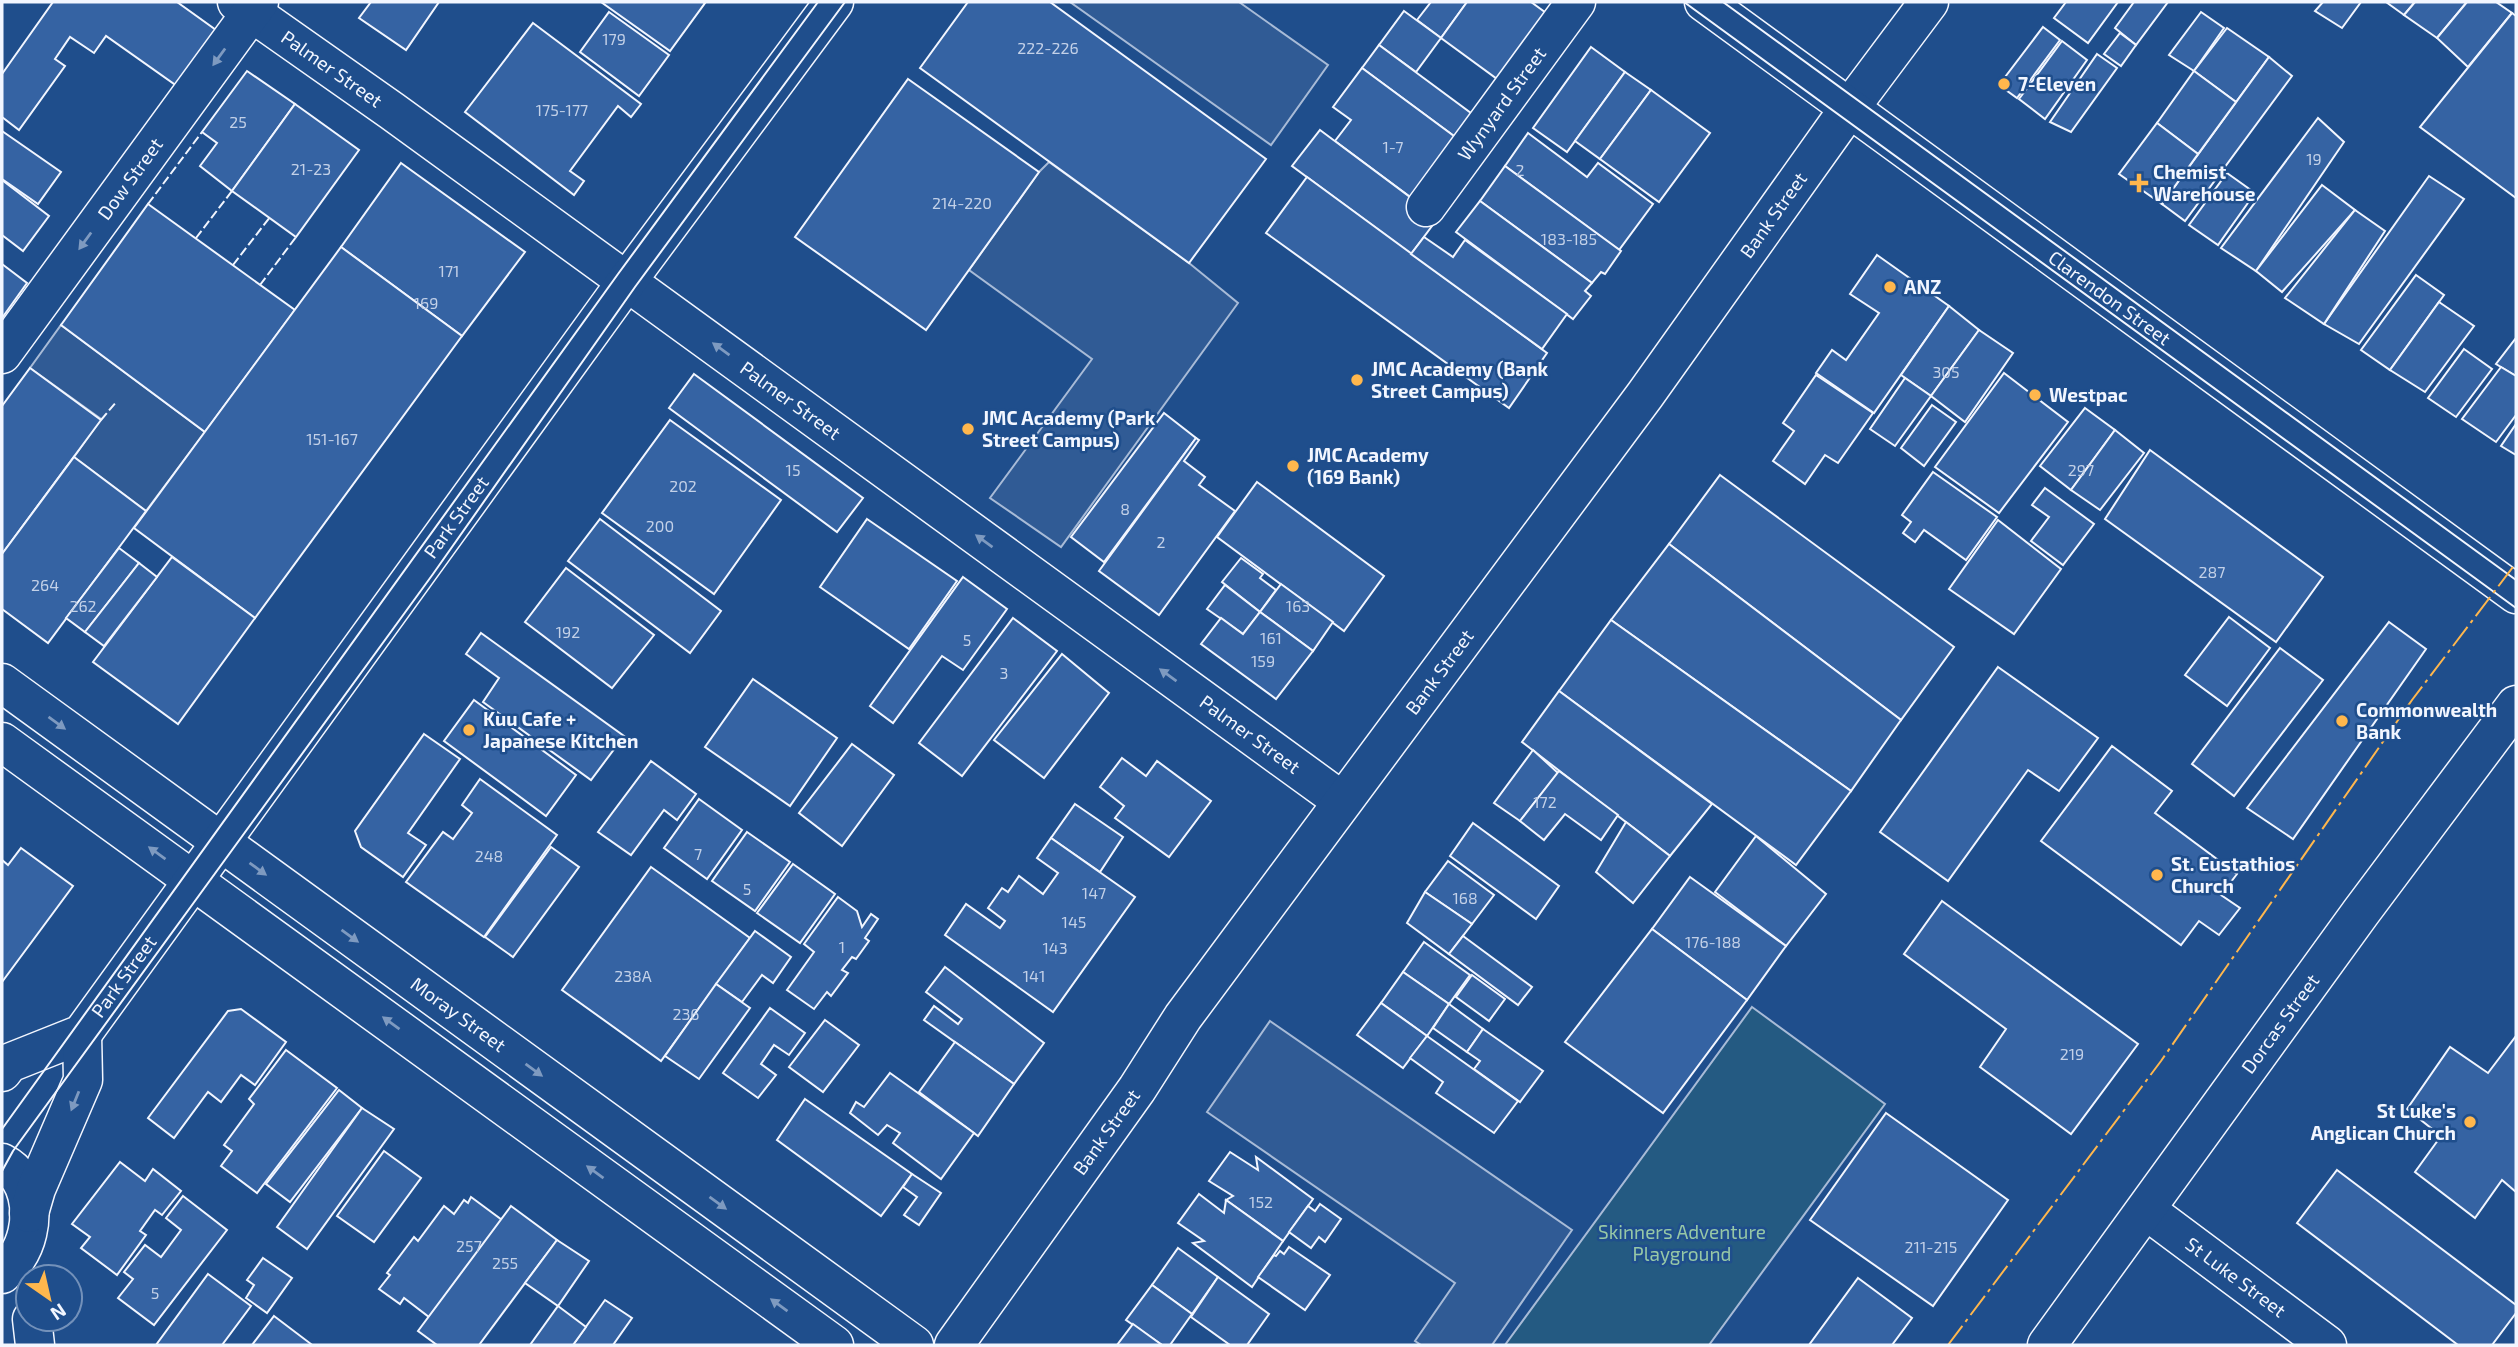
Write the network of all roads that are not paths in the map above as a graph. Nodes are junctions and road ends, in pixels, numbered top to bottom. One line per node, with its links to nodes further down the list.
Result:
1 (834, 2): 8 (street, Park Street)
2 (1576, 2): 7 (street, Wynyard Street)
3 (1704, 2): 6 (street, Clarendon Street)
4 (1929, 2): 6 (street, Bank Street)
5 (249, 5): 8 (street, Palmer Street); 9 (street, Dow Street, one-way to 9)
6 (1850, 108): 10 (street, Clarendon Street); 14 (street, Bank Street)
7 (1426, 207)
8 (626, 281): 14 (street, Palmer Street, one-way to 8); 15 (street, Park Street)
9 (2, 354)
10 (2516, 594)
11 (2, 682): 15 (street, Moray Street, one-way to 15)
12 (2516, 705): 20 (street, Dorcas Street)
13 (2, 742): 16 (street, one-way to 13)
14 (1342, 802): 26 (street, Bank Street)
15 (221, 842): 16 (street, Park Street); 25 (street, Moray Street, one-way to 25)
16 (194, 880): 17 (street, Park Street); 24 (street, one-way to 16)
17 (82, 1034): 18 (street, Park Street); 21 (street, Park Street, one-way to 21)
18 (2, 1072)
19 (2, 1163): 21 (street)
20 (2146, 1210): 27 (street, Dorcas Street); 28 (street, St Luke Street)
21 (27, 1223): 22 (street); 23 (street)
22 (28, 1263)
23 (2, 1274)
24 (834, 1345)
25 (914, 1345)
26 (954, 1345)
27 (2047, 1345)
28 (2327, 1345)

